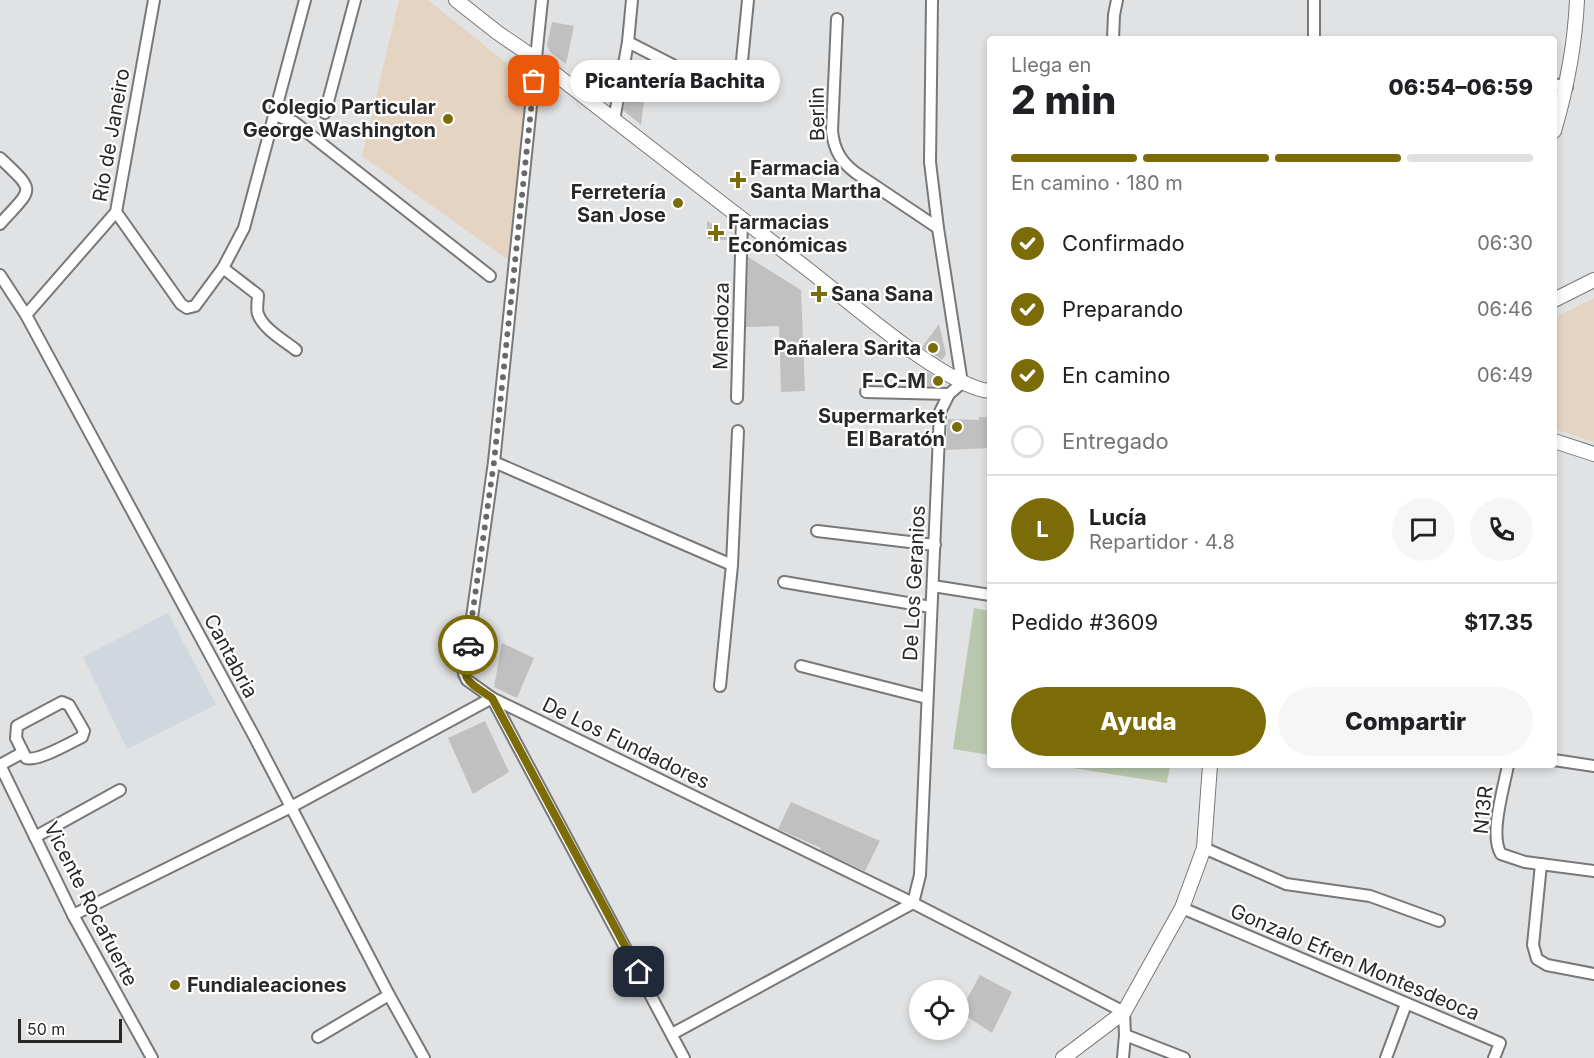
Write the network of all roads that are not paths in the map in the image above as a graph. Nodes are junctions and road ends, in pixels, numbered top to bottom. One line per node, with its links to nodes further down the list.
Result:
1 (154, 0): 23 (street, Río de Janeiro)
2 (305, 0): 20 (street)
3 (356, 0): 19 (street)
4 (456, 0): 16 (street)
5 (542, 0): 16 (street)
6 (632, 0): 15 (street)
7 (748, 0): 15 (street)
8 (933, 0): 26 (street)
9 (1117, 0): 13 (street)
10 (1314, 0): 14 (street)
11 (1577, 0): 17 (street)
12 (837, 19): 26 (street, Berlin)
13 (1113, 36)
14 (1314, 36)
15 (628, 42): 21 (street)
16 (536, 59): 21 (street); 42 (street)
17 (1561, 86): 18 (street)
18 (1557, 111)
19 (325, 113)
20 (275, 116): 27 (street); 29 (street)
21 (614, 120): 24 (street)
22 (0, 158): 25 (street)
23 (116, 212): 27 (street); 32 (street, Río de Janeiro)
24 (742, 219): 34 (street); 38 (street, Mendoza)
25 (0, 224)
26 (938, 228): 34 (street)
27 (223, 268): 33 (street)
28 (0, 275): 32 (street, Cantabria)
29 (490, 276)
30 (1594, 280): 31 (street)
31 (1557, 298)
32 (26, 315): 61 (street, Cantabria)
33 (296, 350)
34 (962, 383): 35 (street); 37 (street)
35 (987, 391)
36 (866, 392): 37 (street)
37 (949, 394): 44 (street, De Los Geranios)
38 (737, 398)
39 (738, 431): 45 (street)
40 (1557, 442): 41 (street)
41 (1594, 454)
42 (494, 462): 45 (street); 52 (street, De Los Fundadores)
43 (817, 531): 44 (street)
44 (935, 545): 47 (street, De Los Geranios)
45 (732, 565): 51 (street)
46 (784, 582): 49 (street)
47 (933, 586): 48 (street); 49 (street, De Los Geranios)
48 (987, 595)
49 (931, 607): 53 (street, De Los Geranios)
50 (801, 666): 53 (street)
51 (720, 686)
52 (492, 698): 61 (street); 66 (street, De Los Fundadores); 74 (street)
53 (927, 698): 66 (street, De Los Geranios)
54 (22, 753): 54 (street); 56 (street)
55 (1557, 760): 57 (street)
56 (0, 765): 62 (street, Vicente Rocafuerte)
57 (1594, 766)
58 (1210, 768): 63 (street)
59 (1507, 768): 64 (street, N13R)
60 (120, 790): 62 (street)
61 (291, 807): 68 (street); 71 (street, Cantabria)
62 (35, 837): 68 (street, Vicente Rocafuerte)
63 (1204, 848): 67 (street); 69 (street)
64 (1541, 864): 65 (street, N13R); 70 (street)
65 (1594, 871)
66 (913, 903): 73 (street, De Los Fundadores); 74 (street)
67 (1182, 908): 72 (street, Gonzalo Efren Montesdeoca); 73 (street)
68 (74, 915): 77 (street, Vicente Rocafuerte)
69 (1439, 921)
70 (1594, 974)
71 (389, 995): 76 (street); 78 (street, Cantabria)
72 (1406, 1004): 83 (street); 84 (street, Gonzalo Efren Montesdeoca)
73 (1124, 1012): 75 (street); 80 (street)
74 (672, 1034): 79 (street)
75 (1125, 1035): 81 (street); 82 (street)
76 (318, 1037)
77 (152, 1058)
78 (424, 1058)
79 (684, 1058)
80 (1063, 1058)
81 (1123, 1058)
82 (1184, 1058)
83 (1386, 1058)
84 (1494, 1058)

